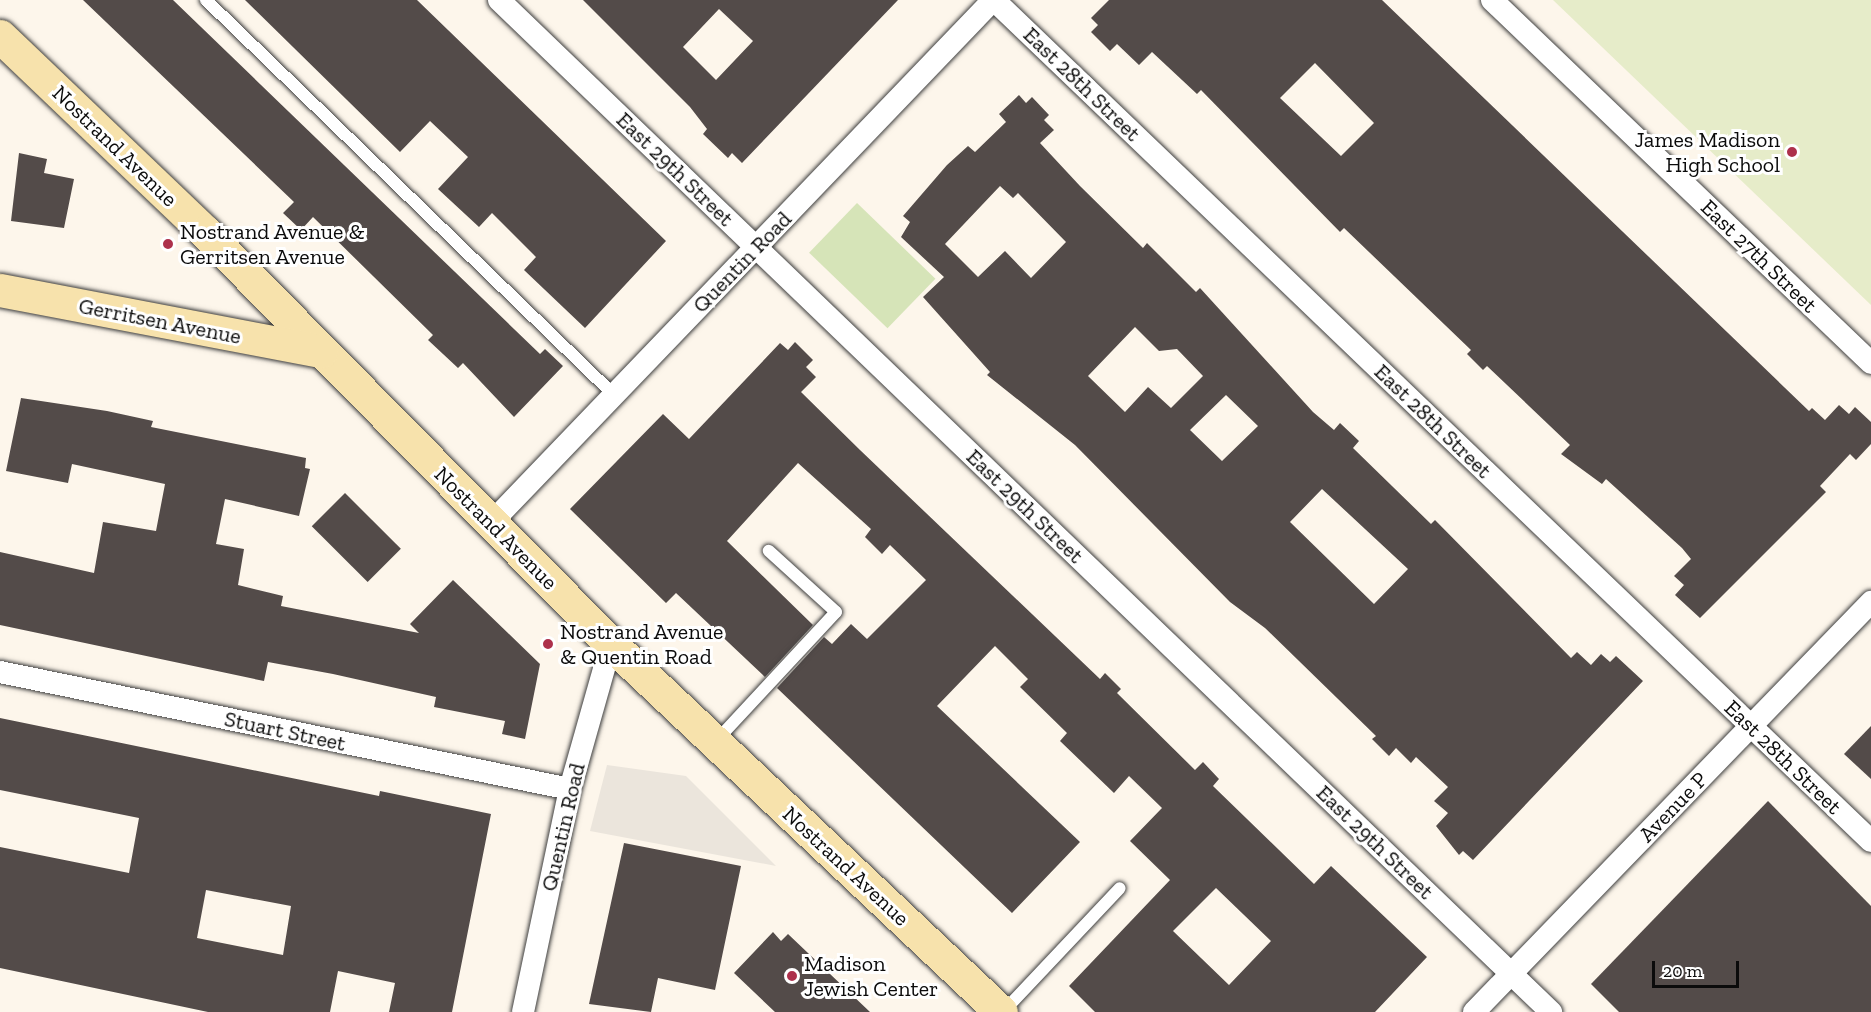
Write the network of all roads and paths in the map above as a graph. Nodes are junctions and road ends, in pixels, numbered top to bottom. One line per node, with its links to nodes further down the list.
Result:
1 (206, 0): 10 (lane)
2 (499, 0): 6 (street, East 29th Street)
3 (994, 0): 6 (street, Quentin Road); 16 (street, East 28th Street)
4 (1492, 0): 9 (street, East 27th Street)
5 (0, 36): 8 (main road, Nostrand Avenue)
6 (756, 247): 10 (street, Quentin Road); 21 (street, East 29th Street)
7 (0, 290): 8 (main road, Gerritsen Avenue)
8 (321, 351): 11 (main road, Nostrand Avenue)
9 (1871, 363)
10 (614, 395): 11 (street, Quentin Road)
11 (491, 524): 14 (main road, Nostrand Avenue)
12 (769, 550): 17 (lane)
13 (1871, 602): 16 (street, Avenue P)
14 (611, 644): 17 (main road, Nostrand Avenue); 18 (street, Quentin Road)
15 (0, 672): 18 (street, Stuart Street)
16 (1751, 726): 19 (street, East 28th Street); 21 (street, Avenue P)
17 (715, 742): 23 (main road, Nostrand Avenue)
18 (570, 789): 22 (street, Quentin Road)
19 (1871, 841)
20 (1120, 888): 23 (lane)
21 (1511, 974): 24 (street, Avenue P); 25 (street, East 29th Street)
22 (523, 1012)
23 (1002, 1012)
24 (1474, 1012)
25 (1551, 1012)

